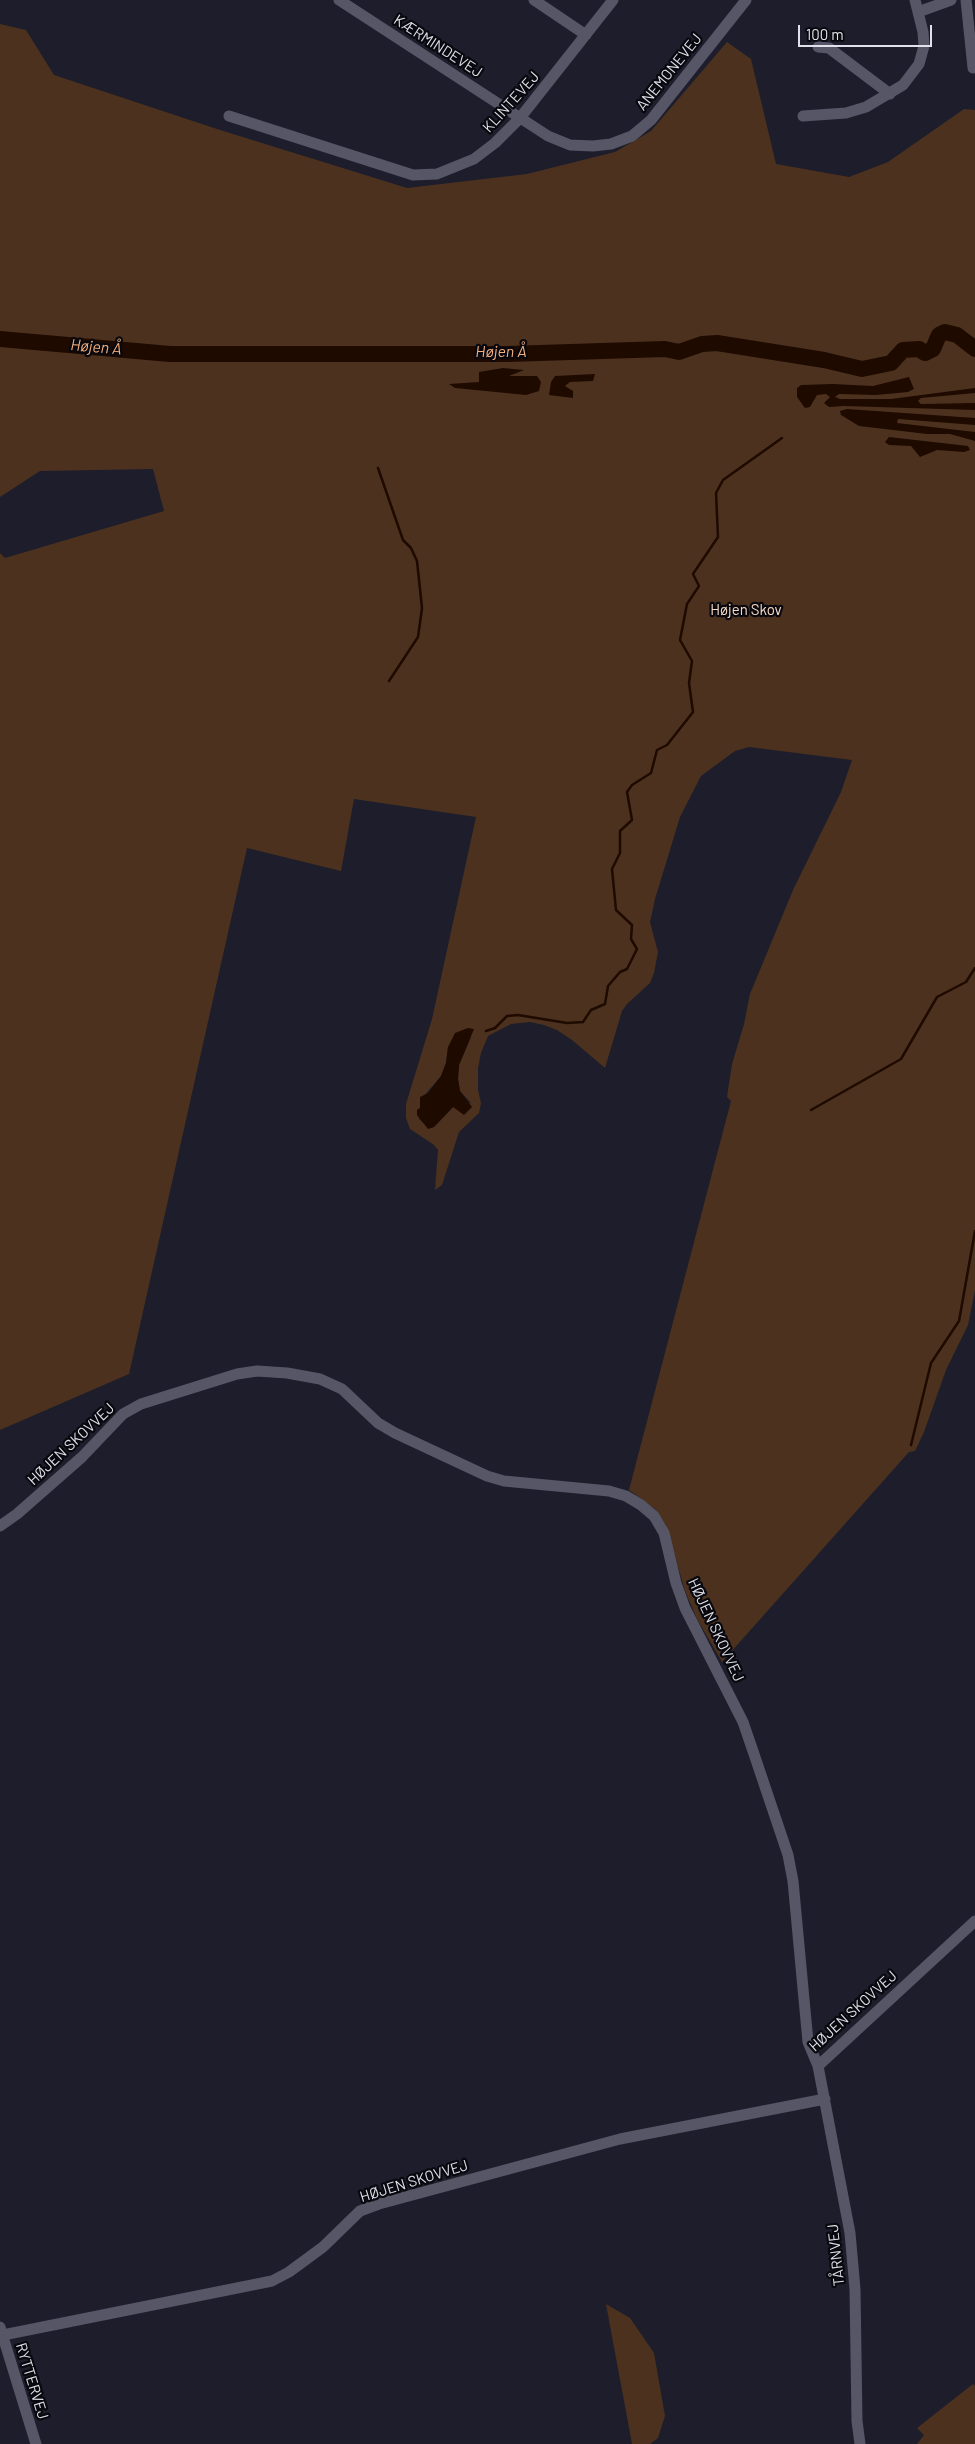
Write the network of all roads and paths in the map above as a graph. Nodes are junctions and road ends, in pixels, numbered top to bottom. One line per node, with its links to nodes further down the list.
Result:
1 (339, 0): 15 (street, KÆRMINDEVEJ)
2 (534, 0): 9 (street)
3 (613, 0): 9 (street, KLINTEVEJ)
4 (746, 0): 15 (street, ANEMONEVEJ)
5 (915, 0): 8 (street)
6 (951, 0): 8 (street)
7 (966, 0): 11 (street)
8 (918, 12): 12 (street)
9 (586, 35): 15 (street, KLINTEVEJ)
10 (818, 47): 12 (street)
11 (973, 68)
12 (890, 94): 14 (street)
13 (229, 116): 15 (street, KLINTEVEJ)
14 (803, 116)
15 (520, 118)
16 (0, 1526): 18 (street, HØJEN SKOVVEJ)
17 (975, 1921): 18 (street, HØJEN SKOVVEJ)
18 (818, 2066): 19 (street, TÅRNVEJ)
19 (825, 2099): 20 (street, HØJEN SKOVVEJ); 22 (street, TÅRNVEJ)
20 (1, 2331): 21 (street, RYTTERVEJ)
21 (36, 2444)
22 (860, 2444)

